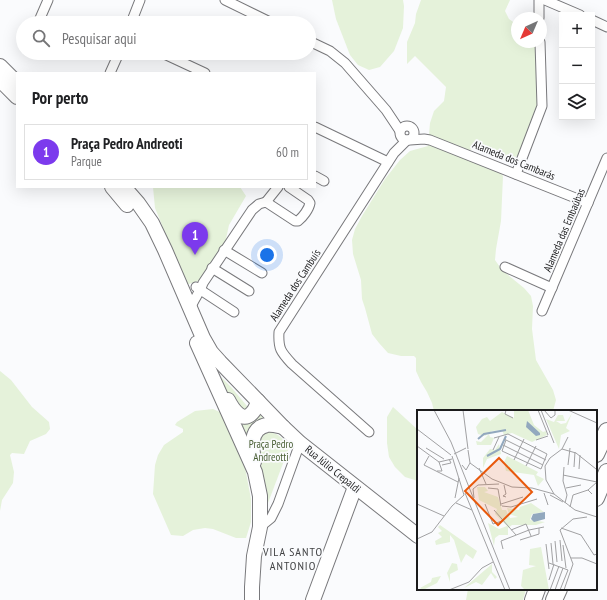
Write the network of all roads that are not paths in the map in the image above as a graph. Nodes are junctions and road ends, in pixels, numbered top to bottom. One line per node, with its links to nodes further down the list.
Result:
1 (48, 0): 8 (street)
2 (140, 0): 9 (street)
3 (225, 0): 10 (street)
4 (539, 0): 6 (street)
5 (545, 0): 7 (street)
6 (540, 12)
7 (573, 12)
8 (41, 16)
9 (134, 16)
10 (258, 16)
11 (595, 21): 12 (street)
12 (607, 27)
13 (316, 44): 23 (street, Alameda dos Cambarás)
14 (540, 48): 30 (street)
15 (115, 60): 18 (street)
16 (177, 60): 19 (street)
17 (0, 66): 21 (main road)
18 (110, 72)
19 (203, 72)
20 (0, 80): 22 (main road)
21 (16, 81)
22 (16, 96)
23 (386, 110): 25 (street, Alameda dos Cambarás); 26 (street, Alameda dos Cambarás)
24 (316, 127): 29 (street)
25 (411, 128): 26 (street, Alameda dos Cambuís); 26 (street); 27 (street, Alameda dos Cambarás)
26 (405, 137): 27 (street, Alameda dos Cambarás); 29 (street, Alameda dos Cambuís)
27 (430, 140): 30 (street, Alameda dos Cambarás)
28 (607, 158): 38 (street, Alameda das Embaúbas)
29 (388, 162): 55 (street, Alameda dos Cambuís)
30 (516, 174): 38 (street, Alameda dos Cambarás)
31 (316, 177): 32 (street)
32 (324, 181)
33 (113, 188): 50 (main road)
34 (125, 188): 44 (main road, Rua Júlio Crepaldi)
35 (277, 188): 37 (street)
36 (290, 188): 37 (street)
37 (266, 202): 39 (street)
38 (588, 203): 45 (street, Alameda das Embaúbas)
39 (224, 250): 41 (street); 42 (street)
40 (505, 267): 45 (street)
41 (212, 268): 43 (street); 46 (street)
42 (262, 273)
43 (200, 286): 44 (street); 47 (street); 49 (street)
44 (182, 288): 47 (main road, Rua Júlio Crepaldi)
45 (552, 288): 48 (street, Alameda das Embaúbas)
46 (250, 291)
47 (190, 309): 51 (main road, Rua Júlio Crepaldi)
48 (542, 311)
49 (234, 312)
50 (205, 360): 51 (main road); 59 (main road)
51 (258, 402): 53 (main road, Rua Júlio Crepaldi)
52 (607, 421): 56 (highway)
53 (283, 427): 57 (main road, Rua Júlio Crepaldi); 59 (main road)
54 (607, 431): 58 (highway)
55 (369, 432)
56 (597, 437)
57 (300, 443): 61 (main road, Rua Júlio Crepaldi); 63 (street)
58 (597, 452)
59 (254, 472): 63 (main road)
60 (607, 472): 62 (highway)
61 (355, 487): 64 (main road, Rua Júlio Crepaldi); 68 (main road)
62 (597, 496)
63 (260, 527): 67 (main road)
64 (417, 535)
65 (537, 590): 69 (highway)
66 (559, 590): 70 (highway)
67 (252, 600)
68 (313, 600)
69 (533, 600)
70 (554, 600)

